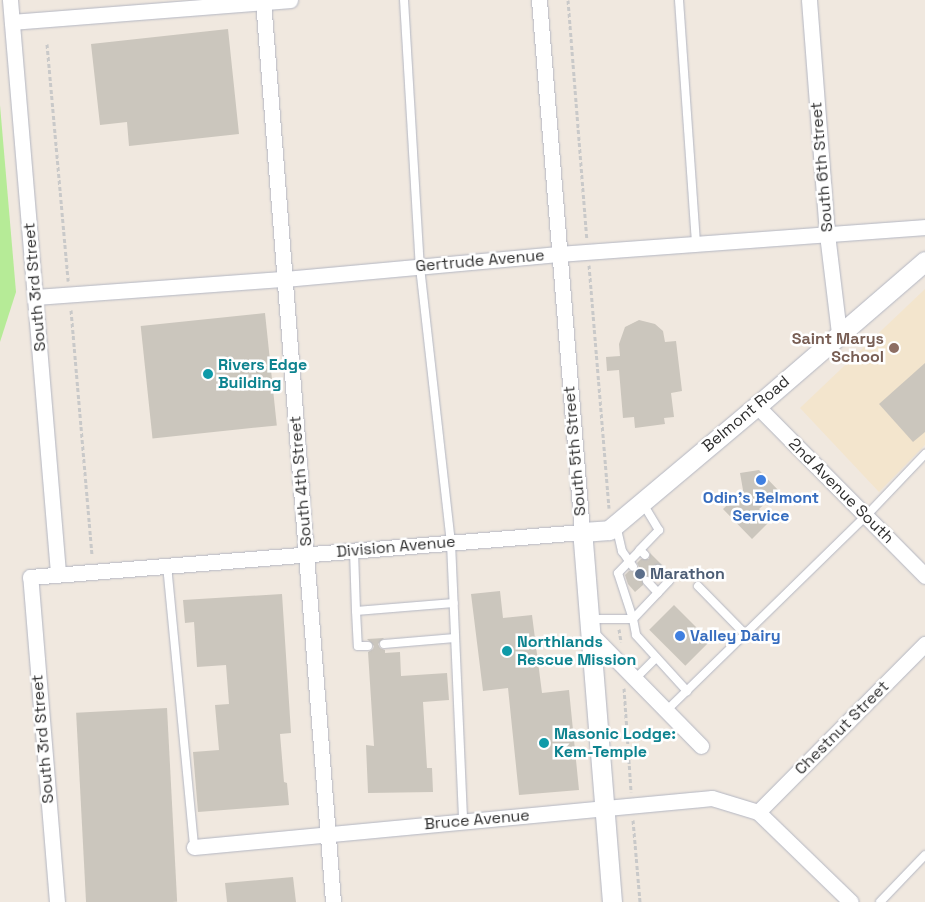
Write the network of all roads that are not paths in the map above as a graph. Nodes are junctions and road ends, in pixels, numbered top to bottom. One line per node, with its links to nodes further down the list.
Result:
1 (10, 0): 8 (street, South 3rd Street)
2 (290, 0): 7 (street)
3 (404, 0): 14 (lane)
4 (539, 0): 12 (street, South 5th Street)
5 (679, 0): 11 (lane)
6 (809, 0): 10 (street, South 6th Street)
7 (263, 1): 8 (street); 15 (street, South 4th Street)
8 (12, 22): 16 (street, South 3rd Street)
9 (925, 227): 10 (street, Gertrude Avenue)
10 (827, 234): 11 (street, Gertrude Avenue); 17 (street, South 6th Street)
11 (696, 244): 12 (street, Gertrude Avenue)
12 (559, 254): 14 (street, Gertrude Avenue); 23 (street, South 5th Street)
13 (925, 260): 17 (street, Belmont Road)
14 (420, 266): 15 (street, Gertrude Avenue); 24 (lane)
15 (284, 279): 16 (street, Gertrude Avenue); 26 (street, South 4th Street)
16 (36, 297): 30 (street, South 3rd Street)
17 (840, 333): 18 (street, Belmont Road)
18 (757, 406): 20 (street, Belmont Road); 21 (street, 2nd Avenue South)
19 (925, 454): 21 (lane)
20 (642, 502): 22 (street, Belmont Road); 27 (lane)
21 (866, 516): 31 (street, 2nd Avenue South); 40 (lane)
22 (613, 526): 23 (street); 27 (lane)
23 (582, 532): 24 (street, Division Avenue); 39 (street, South 5th Street)
24 (451, 543): 25 (street, Division Avenue); 36 (lane)
25 (354, 551): 26 (street, Division Avenue); 37 (lane)
26 (307, 555): 28 (street, Division Avenue); 53 (street, South 4th Street)
27 (631, 564): 38 (lane)
28 (167, 565): 30 (street, Division Avenue); 54 (lane)
29 (658, 569): 35 (lane)
30 (58, 573): 32 (street, Division Avenue)
31 (925, 576)
32 (30, 577): 56 (street, South 3rd Street)
33 (647, 581): 35 (lane)
34 (698, 586): 40 (lane)
35 (658, 593): 38 (lane)
36 (454, 603): 37 (lane); 41 (lane)
37 (356, 611): 44 (lane)
38 (633, 619): 39 (lane); 45 (lane)
39 (590, 627): 46 (street); 50 (street, South 5th Street)
40 (745, 634): 47 (lane)
41 (455, 638): 42 (lane); 52 (lane)
42 (384, 644)
43 (925, 644): 51 (street, Chestnut Street)
44 (368, 646)
45 (656, 658): 46 (lane); 47 (lane)
46 (635, 679): 48 (street)
47 (687, 691): 48 (lane)
48 (666, 711): 49 (street)
49 (701, 746)
50 (604, 808): 51 (street, Bruce Avenue); 52 (street, Bruce Avenue); 58 (street, South 5th Street)
51 (758, 812): 59 (street)
52 (463, 822): 53 (street, Bruce Avenue)
53 (328, 834): 54 (street, Bruce Avenue); 57 (street, South 4th Street)
54 (194, 847)
55 (925, 855): 60 (lane)
56 (57, 902)
57 (333, 902)
58 (612, 902)
59 (851, 902)
60 (880, 902)

